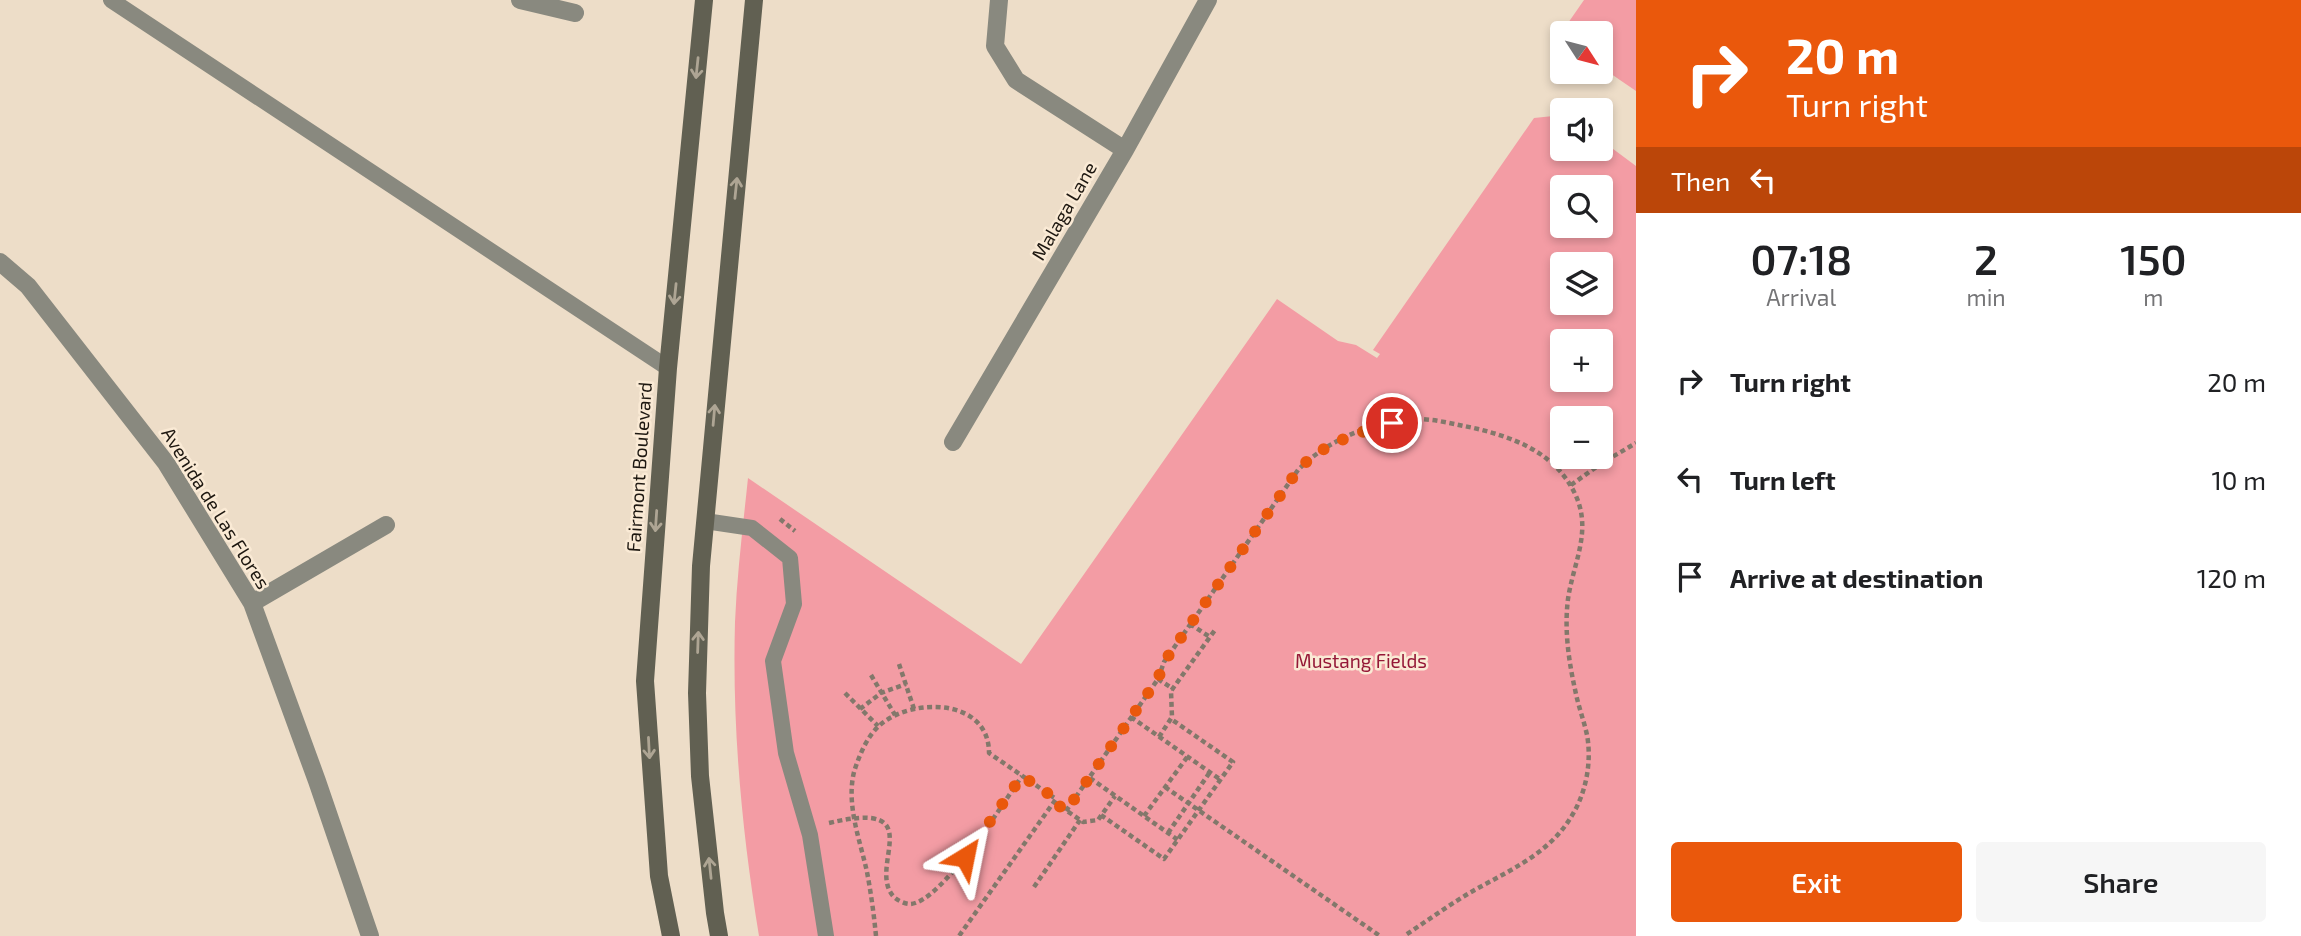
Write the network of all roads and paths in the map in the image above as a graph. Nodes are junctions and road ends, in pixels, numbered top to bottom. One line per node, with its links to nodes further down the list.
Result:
1 (111, 0): 10 (lane)
2 (520, 0): 7 (street)
3 (704, 0): 10 (main road, Fairmont Boulevard, one-way to 10)
4 (754, 0): 15 (main road, one-way to 4)
5 (999, 0): 8 (street)
6 (1208, 0): 8 (street, Malaga Lane)
7 (575, 13)
8 (1125, 150): 11 (street, Malaga Lane)
9 (0, 262): 18 (street, Avenida de Las Flores)
10 (668, 368): 56 (main road, Fairmont Boulevard, one-way to 56)
11 (953, 442)
12 (1636, 443): 13 (path)
13 (1571, 485): 19 (path); 62 (path)
14 (771, 514): 17 (path)
15 (705, 521): 57 (main road, one-way to 15); 58 (lane)
16 (386, 525): 18 (street)
17 (801, 537)
18 (252, 603): 55 (street, Avenida de Las Flores)
19 (1190, 624): 21 (path); 24 (path)
20 (1215, 630): 21 (path)
21 (1210, 637): 26 (path)
22 (899, 664): 25 (path)
23 (870, 675): 28 (path)
24 (1158, 679): 26 (path); 32 (path)
25 (906, 684): 28 (path); 30 (path)
26 (1173, 689): 33 (path)
27 (845, 693): 29 (path)
28 (881, 693): 29 (path); 31 (path)
29 (860, 709): 34 (path)
30 (914, 709): 31 (path); 38 (path)
31 (895, 715): 34 (path)
32 (1131, 717): 35 (path); 39 (path)
33 (1171, 719): 35 (path); 40 (path)
34 (878, 726): 49 (path)
35 (1159, 737): 36 (path)
36 (1188, 757): 37 (path); 41 (path)
37 (1210, 772): 40 (path); 44 (path)
38 (1022, 776): 43 (path); 49 (path)
39 (1090, 778): 42 (path); 46 (path)
40 (1221, 780): 45 (path)
41 (1166, 787): 44 (path); 50 (path)
42 (1115, 796): 47 (path); 50 (path)
43 (1054, 802): 46 (path); 60 (path)
44 (1189, 803): 45 (path); 52 (path)
45 (1199, 810): 53 (path); 61 (path)
46 (1066, 811): 51 (path)
47 (1101, 815): 51 (path); 53 (path)
48 (826, 817): 49 (path)
49 (854, 817): 59 (path)
50 (1144, 817): 52 (path)
51 (1080, 820): 54 (path)
52 (1168, 833): 53 (path)
53 (1178, 840)
54 (1034, 887)
55 (364, 934)
56 (671, 936)
57 (719, 936)
58 (827, 936)
59 (876, 936)
60 (959, 936)
61 (1380, 936)
62 (1404, 936)

